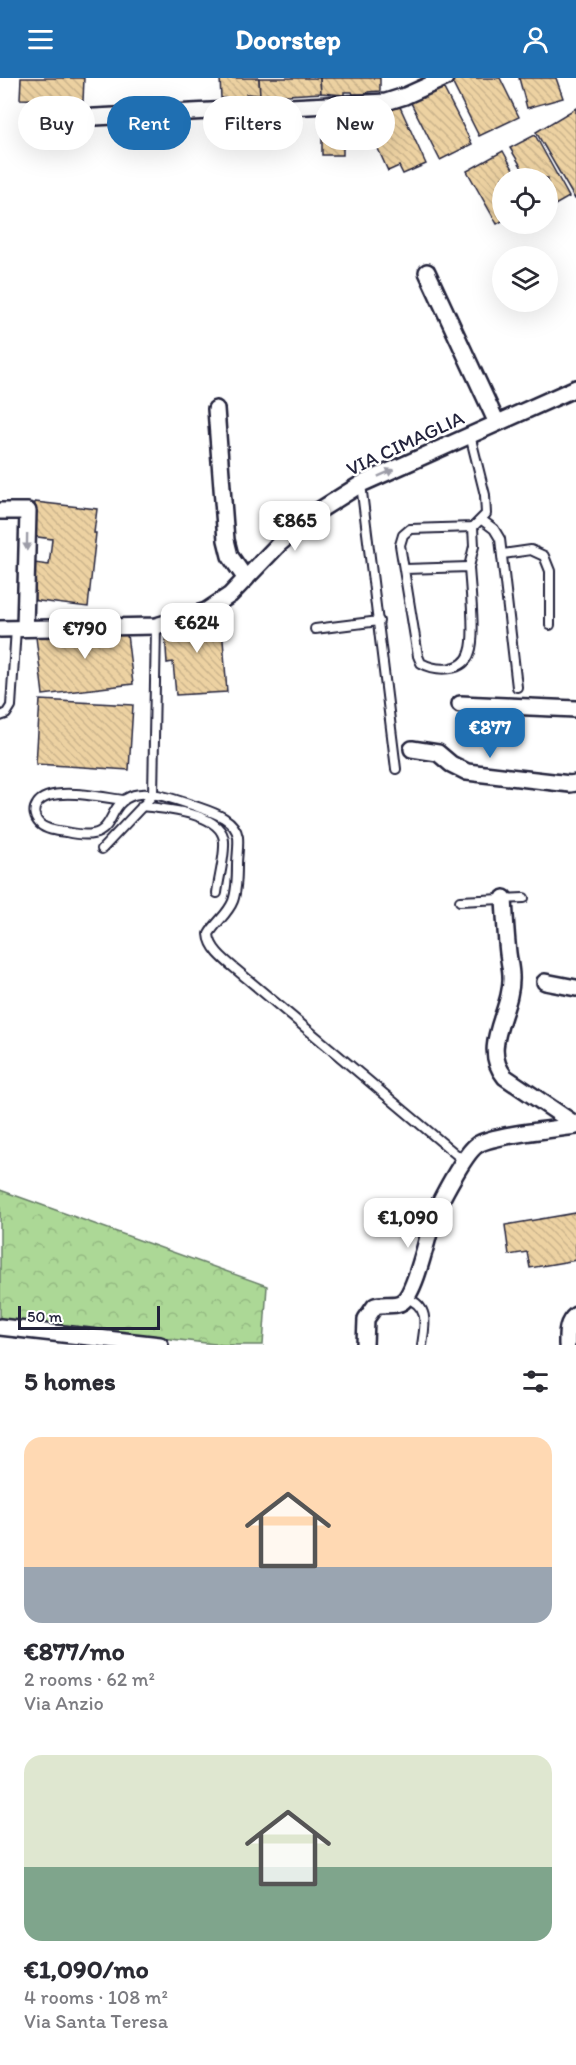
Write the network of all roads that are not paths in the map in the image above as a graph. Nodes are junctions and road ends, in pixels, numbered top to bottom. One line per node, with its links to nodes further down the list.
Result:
1 (446, 78): 2 (street)
2 (95, 117)
3 (427, 272): 6 (street)
4 (576, 388): 6 (street, VIA CIMAGLIA)
5 (216, 409): 15 (street)
6 (497, 423): 7 (street, VIA CIMAGLIA)
7 (470, 435): 8 (street, VIA CIMAGLIA, one-way to 7); 10 (lane)
8 (362, 484): 15 (street, VIA CIMAGLIA); 16 (lane)
9 (0, 512): 19 (street, one-way to 19)
10 (482, 520): 11 (lane); 12 (lane)
11 (473, 527): 13 (lane); 14 (lane)
12 (503, 554): 17 (lane); 21 (lane)
13 (469, 567): 14 (lane); 14 (lane)
14 (405, 569)
15 (246, 579): 18 (street, VIA CIMAGLIA)
16 (379, 621): 20 (lane); 26 (lane)
17 (550, 625)
18 (156, 626): 19 (street, VIA CIMAGLIA); 28 (lane)
19 (14, 628): 24 (lane)
20 (315, 629)
21 (517, 687)
22 (460, 704): 23 (street)
23 (576, 709)
24 (0, 716)
25 (412, 749): 27 (street)
26 (396, 769)
27 (576, 783)
28 (153, 795): 29 (lane); 30 (lane); 39 (lane)
29 (124, 800): 29 (lane)
30 (142, 806): 31 (lane); 32 (lane)
31 (102, 849)
32 (217, 893)
33 (504, 898): 34 (lane); 35 (lane); 38 (street)
34 (524, 898)
35 (460, 901)
36 (545, 982): 37 (street)
37 (576, 988)
38 (576, 1126): 39 (street)
39 (464, 1161): 40 (street)
40 (406, 1298): 44 (street); 45 (lane)
41 (576, 1315): 46 (street)
42 (0, 1327): 43 (street)
43 (160, 1345)
44 (365, 1345)
45 (422, 1345)
46 (567, 1345)

